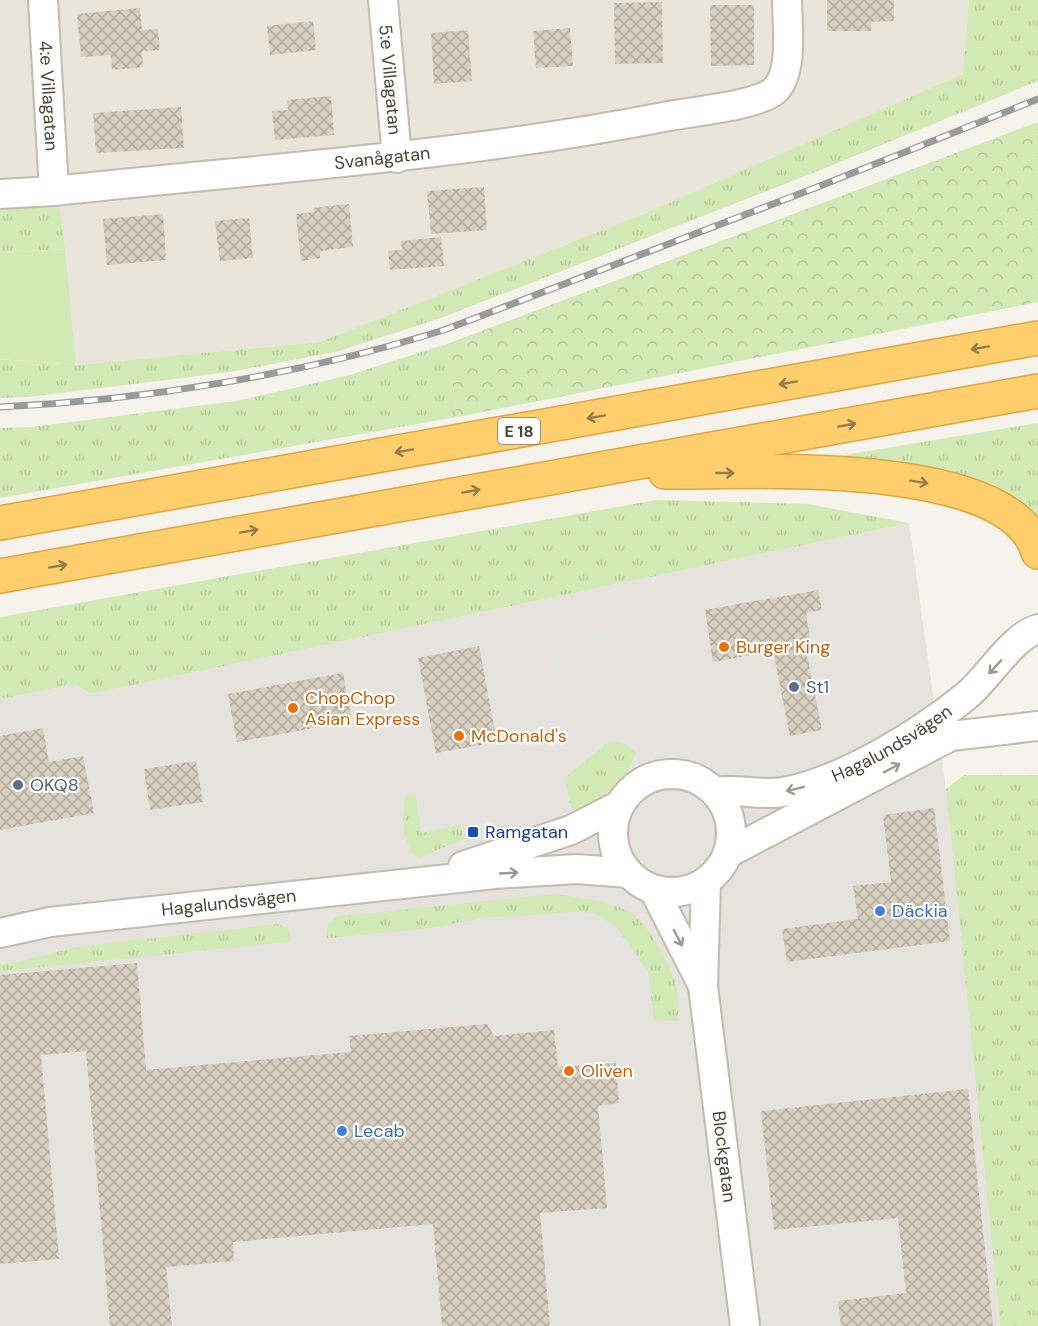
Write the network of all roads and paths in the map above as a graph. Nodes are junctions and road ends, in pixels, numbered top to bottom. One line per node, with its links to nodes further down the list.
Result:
1 (43, 0): 5 (street, 4:e Villagatan)
2 (383, 0): 4 (street, 5:e Villagatan)
3 (787, 0): 4 (street, Svanågatan)
4 (397, 158): 5 (street, Svanågatan)
5 (54, 191): 6 (street, Svanågatan)
6 (0, 194)
7 (1038, 338): 10 (highway, E 18, one-way to 10)
8 (1038, 391): 9 (highway, one-way to 8)
9 (582, 472): 11 (highway, one-way to 11); 12 (highway, one-way to 9)
10 (0, 523)
11 (1038, 552)
12 (0, 576)
13 (1038, 629): 15 (street, Hagalundsvägen, one-way to 15)
14 (1038, 726): 17 (street, Hagalundsvägen, one-way to 14)
15 (715, 792): 16 (street); 17 (street)
16 (620, 805): 18 (street); 20 (street, Hagalundsvägen)
17 (728, 853): 19 (street)
18 (628, 873): 20 (street, Hagalundsvägen, one-way to 18); 21 (street)
19 (706, 882): 21 (street); 25 (street, Blockgatan)
20 (409, 883): 23 (street, Hagalundsvägen)
21 (654, 890): 25 (street, Blockgatan, one-way to 25)
22 (0, 919): 23 (street, Hagalundsvägen)
23 (50, 922): 24 (street, Hagalundsvägen)
24 (0, 933)
25 (703, 986): 26 (street, Blockgatan)
26 (745, 1326)

